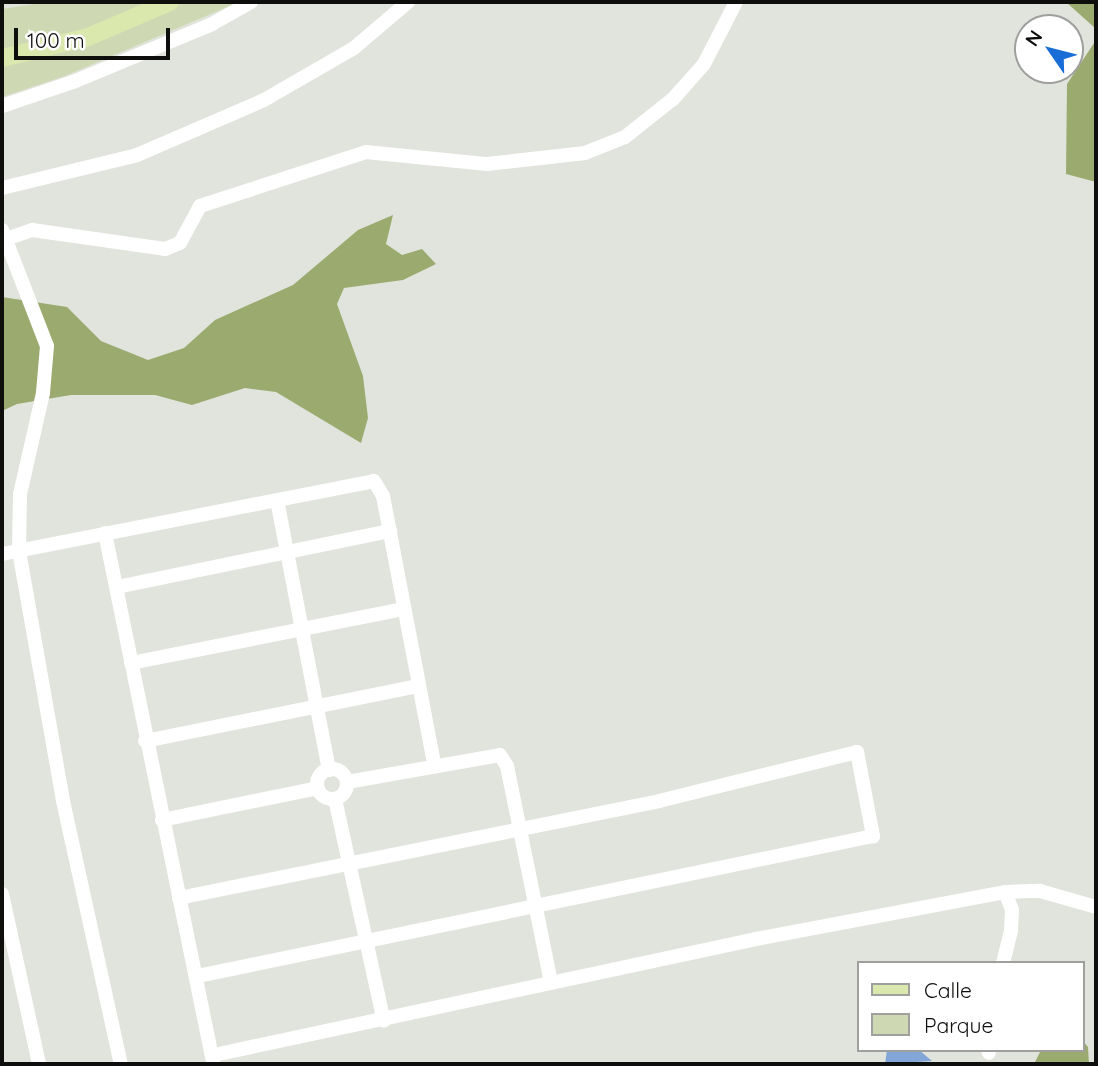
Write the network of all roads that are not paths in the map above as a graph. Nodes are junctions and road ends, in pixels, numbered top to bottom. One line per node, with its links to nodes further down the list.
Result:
1 (170, 2): 5 (main road)
2 (251, 2): 6 (street)
3 (408, 2): 7 (street)
4 (736, 2): 8 (street)
5 (2, 58)
6 (2, 106)
7 (2, 188)
8 (4, 234): 12 (street)
9 (277, 499): 10 (street); 11 (street); 13 (street)
10 (390, 531): 13 (street); 16 (street)
11 (105, 533): 12 (street); 15 (street)
12 (19, 551): 14 (street); 42 (street)
13 (287, 553): 15 (street); 17 (street)
14 (2, 554)
15 (117, 587): 18 (street)
16 (403, 609): 17 (street); 19 (street)
17 (302, 630): 18 (street); 20 (street)
18 (131, 663): 21 (street)
19 (419, 686): 20 (street); 22 (street)
20 (317, 707): 21 (street); 23 (street)
21 (145, 741): 27 (street)
22 (434, 764): 24 (street); 28 (street)
23 (329, 770): 24 (street); 25 (street)
24 (346, 782): 26 (street)
25 (317, 788): 26 (street); 27 (street)
26 (335, 799): 29 (street)
27 (162, 820): 32 (street)
28 (518, 828): 29 (street); 33 (street); 33 (street)
29 (349, 863): 32 (street); 35 (street)
30 (1005, 892): 34 (street); 36 (street); 38 (street)
31 (2, 894): 41 (street)
32 (179, 898): 37 (street)
33 (535, 906): 35 (street); 38 (street)
34 (1096, 907)
35 (368, 942): 37 (street); 39 (street)
36 (1004, 961)
37 (198, 976): 40 (street)
38 (551, 983): 39 (street)
39 (384, 1021): 40 (street)
40 (213, 1059)
41 (39, 1064)
42 (121, 1064)

